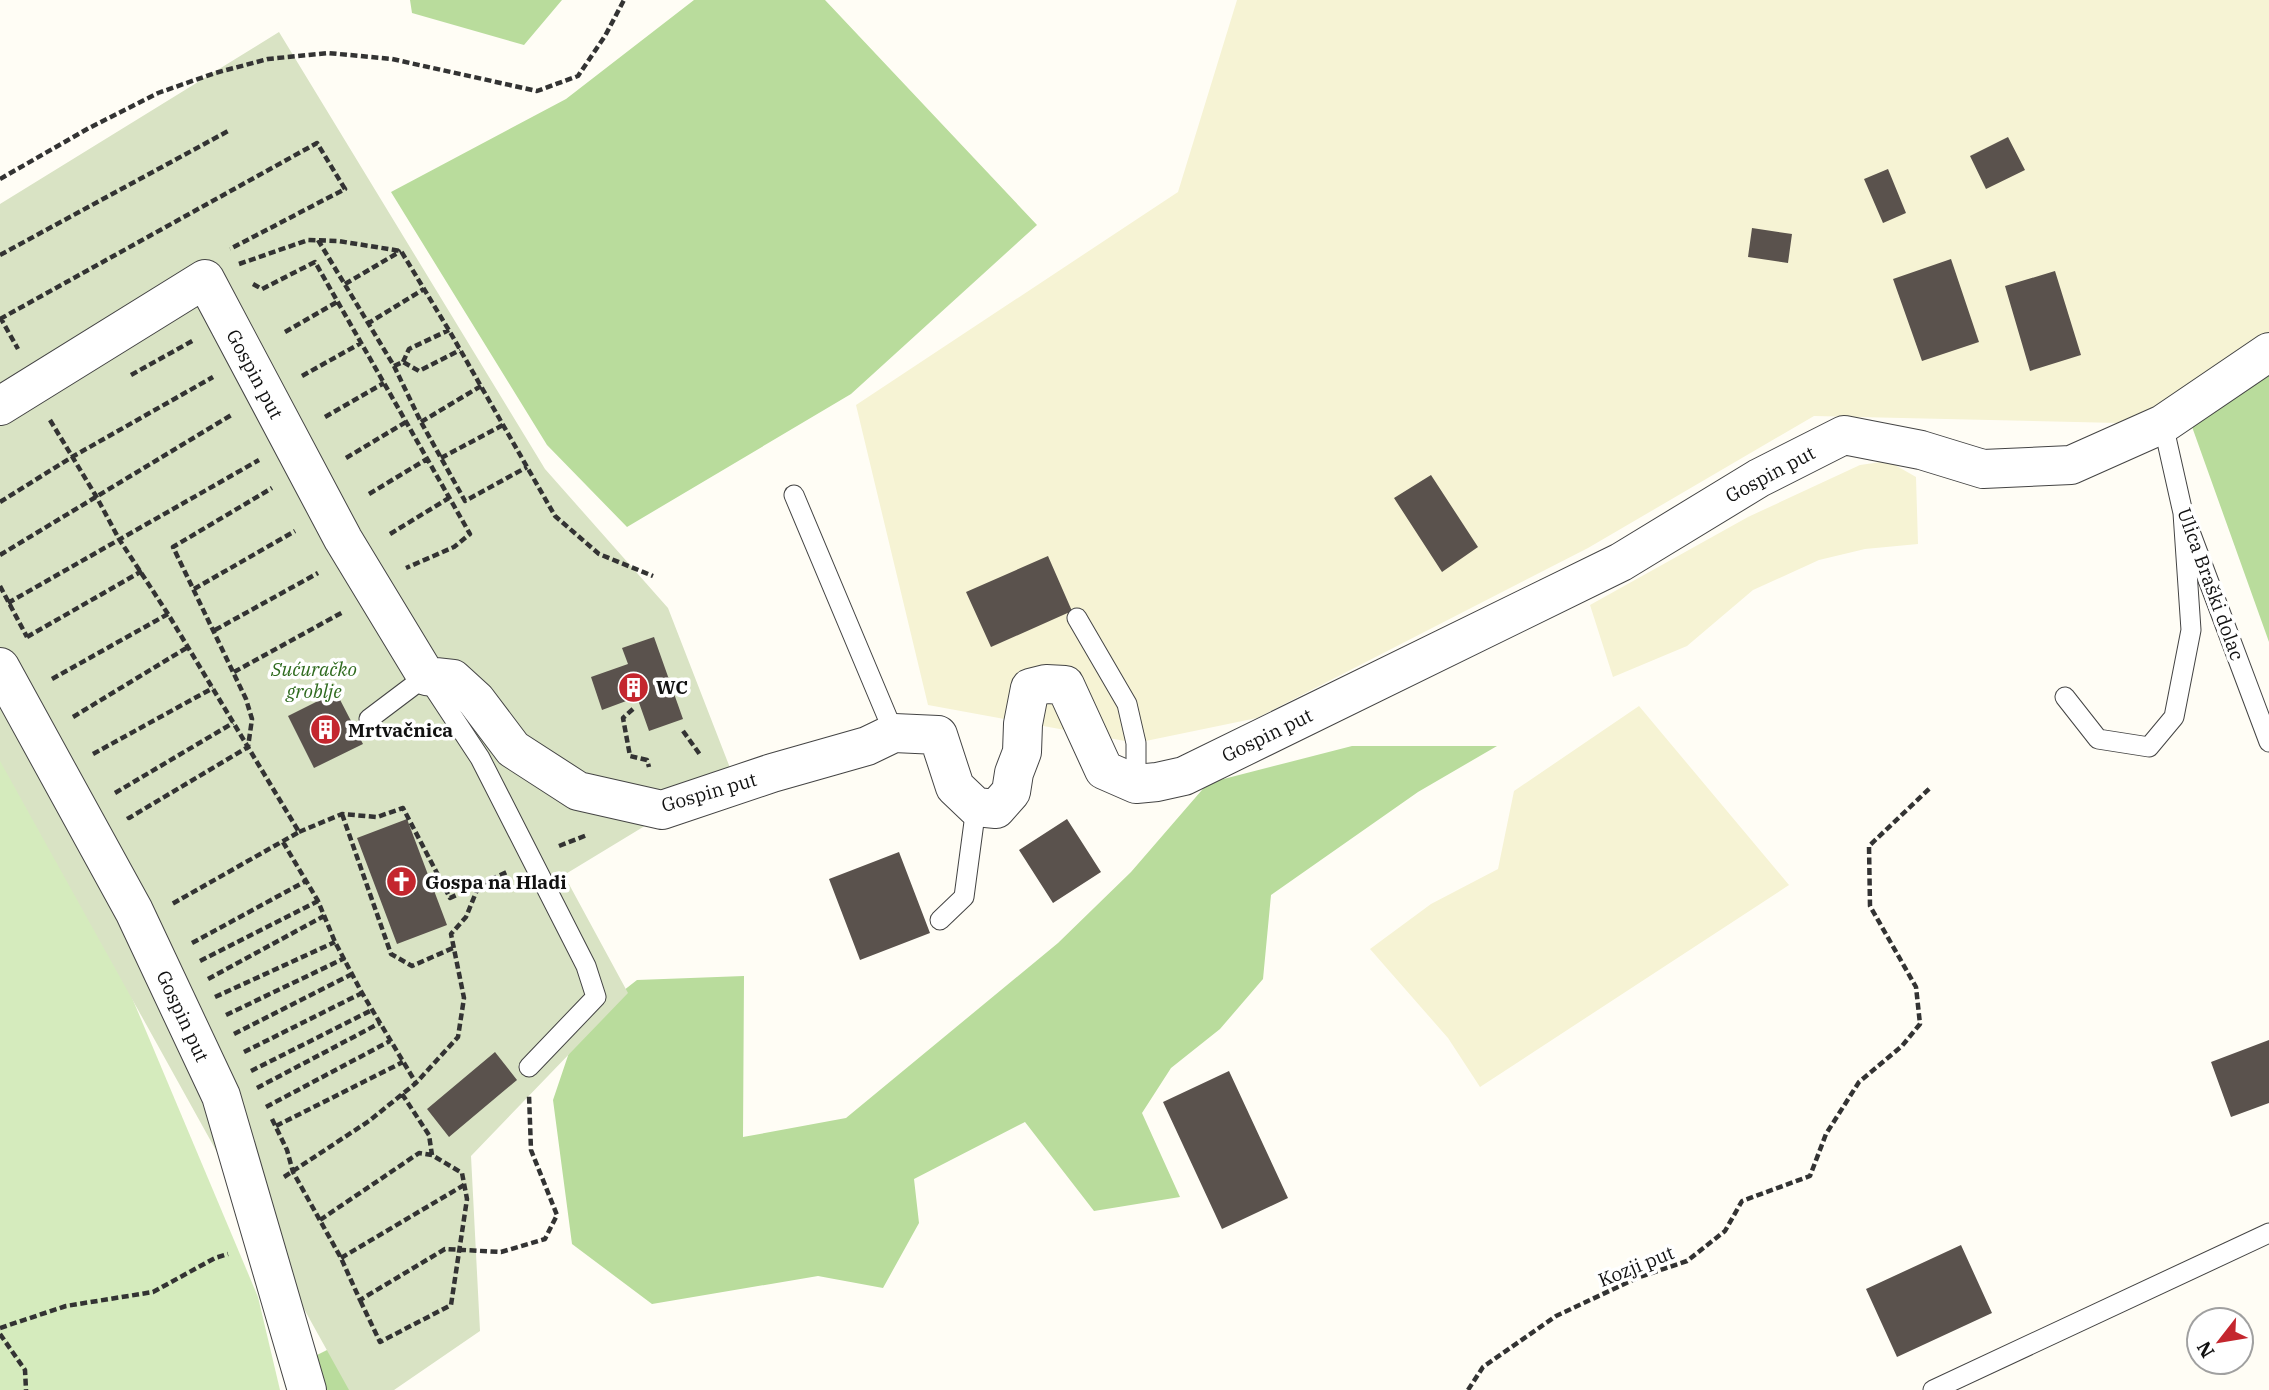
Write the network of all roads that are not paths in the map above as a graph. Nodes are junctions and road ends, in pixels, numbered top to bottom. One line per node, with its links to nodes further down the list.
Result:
1 (2269, 352): 3 (street, Gospin put)
2 (0, 406): 8 (street, Gospin put)
3 (2163, 424): 5 (lane, Ulica Braški dolac); 13 (street, Gospin put)
4 (794, 495): 11 (lane)
5 (2183, 513): 9 (lane); 12 (lane, Ulica Braški dolac)
6 (1077, 618): 13 (lane)
7 (0, 667): 18 (street, Gospin put)
8 (426, 677): 10 (lane); 11 (street, Gospin put); 16 (lane, Gospin put)
9 (2065, 697)
10 (369, 719)
11 (894, 733): 14 (street, Gospin put)
12 (2269, 742)
13 (1136, 784): 14 (street)
14 (976, 807): 15 (lane)
15 (940, 920)
16 (529, 1067)
17 (2269, 1233): 19 (lane)
18 (307, 1390)
19 (1933, 1390)

